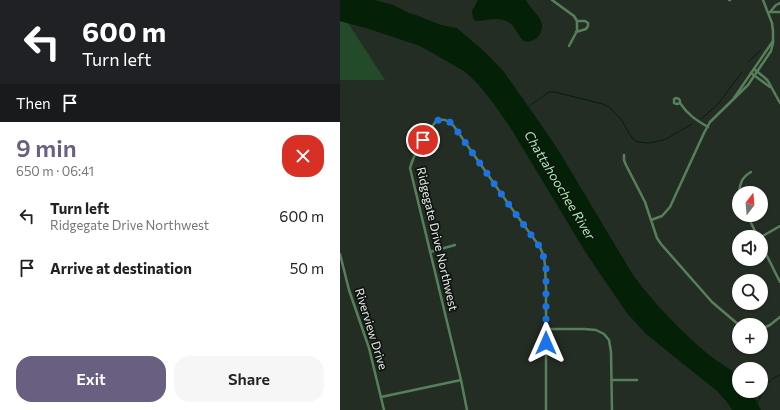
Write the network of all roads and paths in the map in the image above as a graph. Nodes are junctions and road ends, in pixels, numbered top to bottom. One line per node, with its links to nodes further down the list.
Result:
1 (552, 0): 6 (street)
2 (764, 0): 4 (street)
3 (780, 3): 4 (street)
4 (769, 12): 5 (street); 8 (street)
5 (780, 12)
6 (577, 21): 7 (street); 7 (street)
7 (576, 32): 9 (street)
8 (773, 40): 10 (street); 11 (street)
9 (569, 46)
10 (754, 69): 11 (street); 12 (street)
11 (757, 72): 13 (street); 14 (street)
12 (751, 73): 13 (street); 15 (street)
13 (755, 75): 14 (street); 15 (street)
14 (771, 88): 17 (street)
15 (732, 100): 18 (street)
16 (680, 103): 18 (street)
17 (780, 103)
18 (708, 127): 22 (street)
19 (624, 155): 22 (street)
20 (751, 172): 21 (street)
21 (741, 186)
22 (651, 220): 31 (street)
23 (780, 226): 24 (street)
24 (768, 233)
25 (455, 245): 26 (street)
26 (430, 252): 33 (street, Ridgegate Drive Northwest); 34 (street, Ridgegate Drive Northwest)
27 (340, 254): 37 (street, Riverview Drive)
28 (768, 258): 29 (street)
29 (780, 282)
30 (780, 317): 32 (street)
31 (732, 319)
32 (768, 326)
33 (546, 329): 35 (street); 40 (street, Ridgegate Drive Northwest)
34 (461, 380): 37 (street); 39 (street, Ridgegate Drive Northwest)
35 (612, 380): 36 (street); 41 (street)
36 (637, 380)
37 (381, 397): 38 (street, Riverview Drive)
38 (384, 410)
39 (467, 410)
40 (546, 410)
41 (612, 410)

